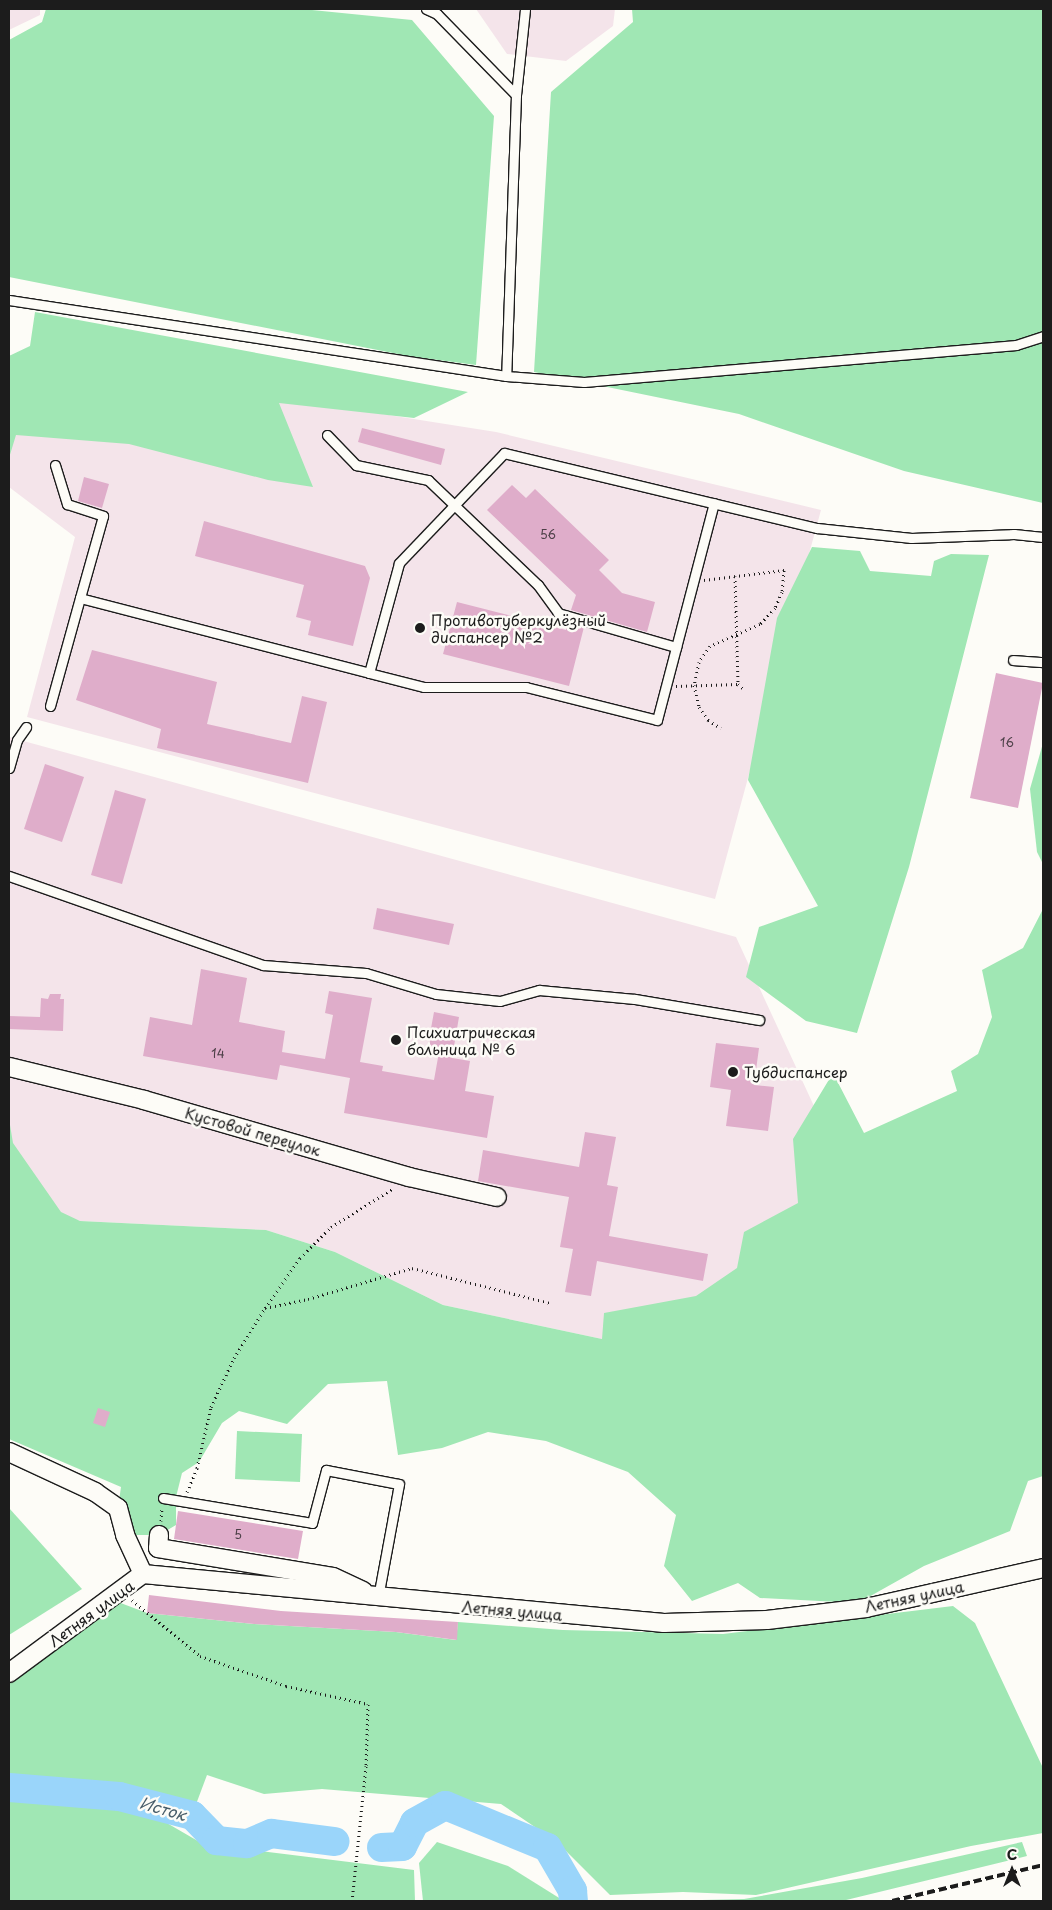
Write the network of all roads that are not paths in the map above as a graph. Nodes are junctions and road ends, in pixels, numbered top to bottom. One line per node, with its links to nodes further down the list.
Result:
1 (426, 9): 3 (lane)
2 (525, 9): 3 (lane)
3 (516, 95): 6 (lane)
4 (9, 300): 6 (lane)
5 (1043, 336): 6 (lane)
6 (506, 376)
7 (327, 435): 10 (lane)
8 (54, 465): 12 (lane)
9 (714, 503): 10 (lane); 11 (lane); 13 (lane)
10 (456, 504): 13 (lane); 16 (lane)
11 (1043, 537)
12 (80, 598): 16 (lane); 17 (lane)
13 (676, 647): 16 (lane)
14 (1013, 660): 15 (lane)
15 (1043, 662)
16 (369, 673)
17 (50, 706)
18 (26, 727): 19 (lane)
19 (9, 768)
20 (9, 876): 21 (lane)
21 (759, 1020)
22 (9, 1067): 23 (street, Кустовой переулок)
23 (497, 1197)
24 (9, 1452): 28 (street)
25 (163, 1498): 29 (lane)
26 (159, 1535): 29 (street)
27 (1043, 1568): 29 (street, Летняя улица)
28 (143, 1574): 29 (street, Летняя улица); 30 (street, Летняя улица)
29 (378, 1598)
30 (9, 1673)

